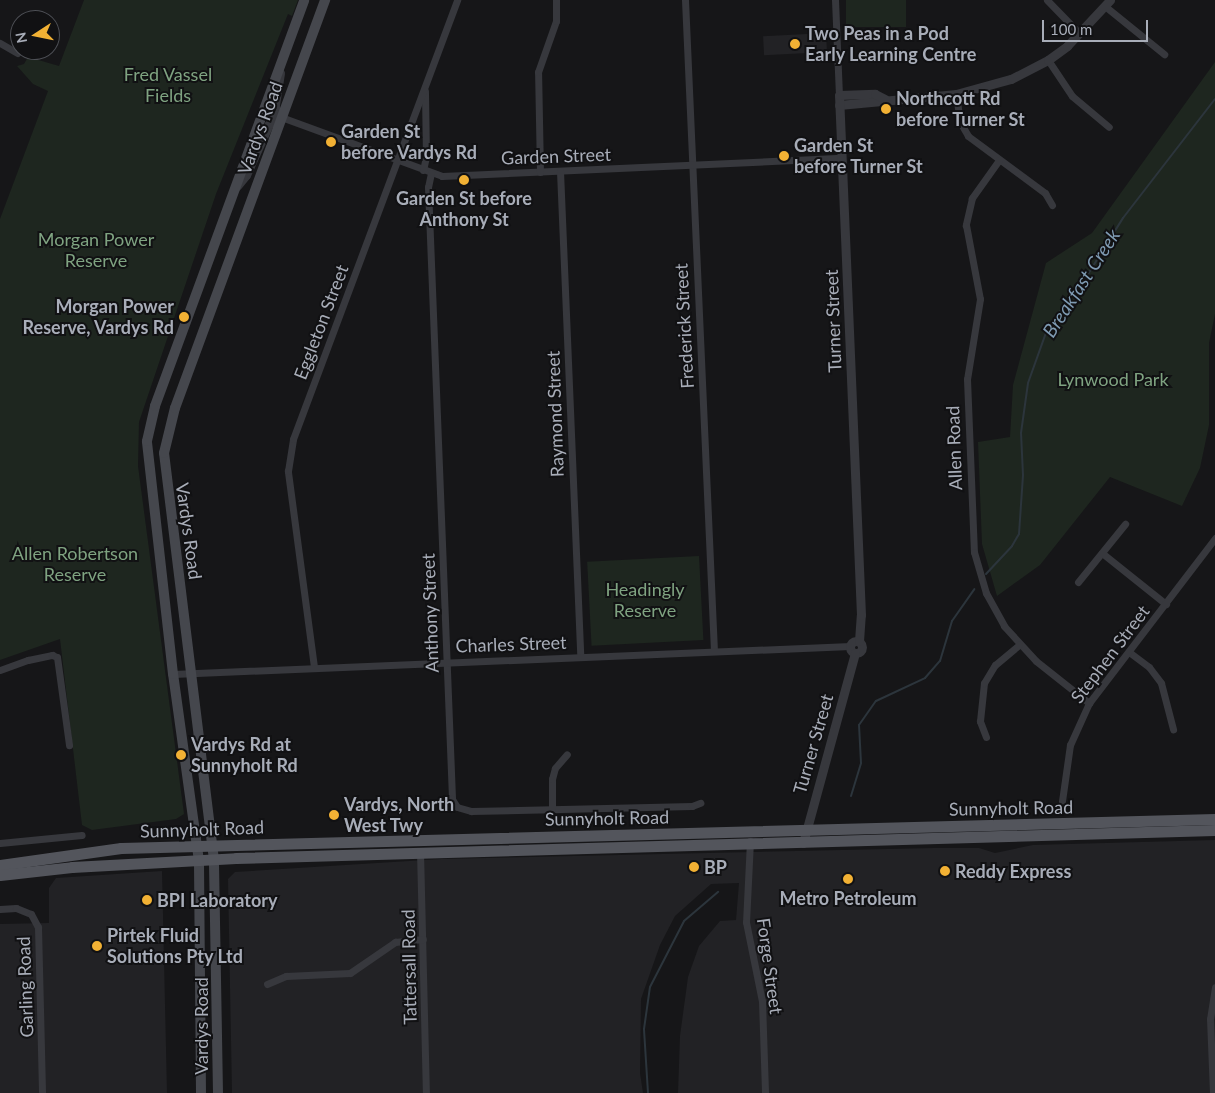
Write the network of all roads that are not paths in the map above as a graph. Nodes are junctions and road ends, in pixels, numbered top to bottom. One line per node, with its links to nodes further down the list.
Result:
1 (304, 0): 11 (main road, Vardys Road)
2 (325, 0): 18 (main road, Vardys Road)
3 (457, 0): 13 (street, Eggleton Street)
4 (556, 0): 26 (street)
5 (685, 0): 23 (street, Frederick Street)
6 (835, 0): 15 (street, Turner Street)
7 (1047, 0): 9 (street)
8 (1108, 3): 9 (street); 10 (street)
9 (1080, 34): 12 (street)
10 (1164, 54)
11 (283, 57): 18 (street); 28 (main road, Vardys Road)
12 (1048, 60): 14 (street); 19 (street)
13 (424, 86): 22 (street, Eggleton Street); 24 (street)
14 (956, 94): 16 (street); 21 (street)
15 (839, 95): 16 (street); 17 (street, Turner Street)
16 (885, 99): 17 (street)
17 (839, 105): 20 (street, Turner Street)
18 (281, 117): 22 (street, Garden Street); 28 (street); 43 (main road, Vardys Road)
19 (1109, 127)
20 (842, 158): 23 (street, Garden Street); 36 (street, Turner Street)
21 (999, 160): 29 (street); 35 (street, Allen Road)
22 (398, 161): 24 (street, Garden Street); 41 (street, Eggleton Street)
23 (692, 165): 25 (street, Garden Street); 37 (street, Frederick Street)
24 (423, 170): 27 (street, Garden Street)
25 (560, 171): 26 (street, Garden Street); 39 (street, Raymond Street)
26 (540, 172): 27 (street, Garden Street)
27 (431, 173): 40 (street, Anthony Street)
28 (235, 188): 44 (main road, Vardys Road)
29 (1052, 205)
30 (1125, 524): 32 (street)
31 (1215, 538): 34 (street, Stephen Street)
32 (1102, 553): 33 (street); 34 (street)
33 (1078, 582)
34 (1166, 604): 38 (street, Stephen Street)
35 (1019, 645): 45 (street, Allen Road); 47 (street)
36 (852, 649): 37 (street, Charles Street); 54 (street, Turner Street)
37 (714, 650): 39 (street, Charles Street)
38 (1129, 652): 45 (street, Stephen Street); 46 (street)
39 (580, 656): 40 (street, Charles Street)
40 (447, 662): 41 (street, Charles Street); 52 (street, Anthony Street)
41 (314, 667): 43 (street, Charles Street)
42 (0, 670): 48 (street)
43 (192, 672): 44 (street, Charles Street); 62 (main road, Vardys Road)
44 (173, 674): 61 (main road, Vardys Road)
45 (1089, 703): 50 (street, Stephen Street)
46 (1173, 729)
47 (986, 737)
48 (69, 745)
49 (567, 754): 52 (street)
50 (1062, 801)
51 (700, 803): 52 (street, Anthony Street)
52 (552, 808)
53 (1214, 826): 54 (main road, Sunnyholt Road); 58 (main road, Sunnyholt Road)
54 (806, 829): 55 (main road, Sunnyholt Road); 58 (street, Turner Street)
55 (725, 834): 59 (street); 60 (main road, Sunnyholt Road)
56 (82, 835): 57 (street)
57 (0, 843)
58 (803, 843): 59 (main road, Sunnyholt Road)
59 (752, 845): 60 (main road, Sunnyholt Road); 75 (street, Forge Street)
60 (420, 846): 62 (main road, Sunnyholt Road); 64 (main road, Sunnyholt Road); 68 (street, Tattersall Road)
61 (198, 848): 62 (main road, Sunnyholt Road); 63 (main road, Vardys Road); 65 (main road, Sunnyholt Road)
62 (212, 848): 64 (main road, Vardys Road)
63 (200, 860): 64 (main road, Sunnyholt Road); 66 (main road, Sunnyholt Road); 72 (main road, Vardys Road)
64 (214, 860): 73 (main road, Vardys Road)
65 (0, 865)
66 (0, 875)
67 (0, 909): 71 (street, Garling Road)
68 (423, 939): 69 (street); 74 (street, Tattersall Road)
69 (267, 984)
70 (1215, 987): 76 (street)
71 (42, 1093)
72 (201, 1093)
73 (218, 1093)
74 (426, 1093)
75 (765, 1093)
76 (1213, 1093)

